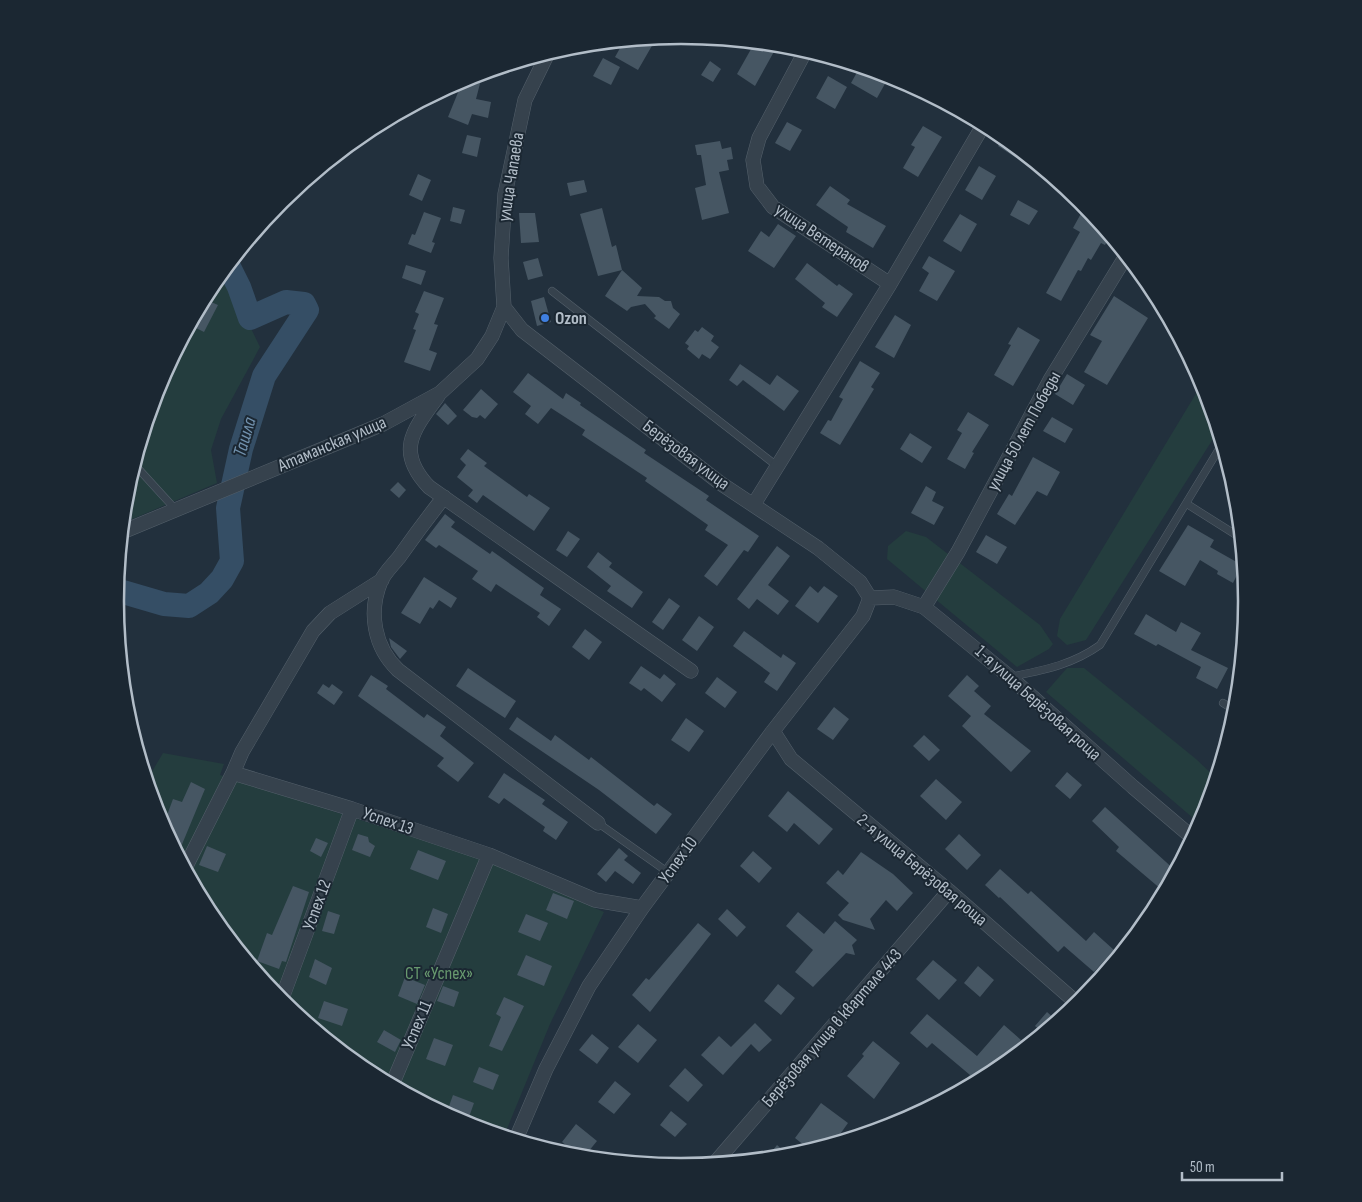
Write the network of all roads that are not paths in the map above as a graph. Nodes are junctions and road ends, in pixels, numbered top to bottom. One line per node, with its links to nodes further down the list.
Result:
1 (802, 57): 5 (street, улица Ветеранов)
2 (544, 61): 7 (street, улица Чапаева)
3 (980, 131): 5 (street)
4 (1123, 262): 20 (street, улица 50 лет Победы)
5 (890, 284): 10 (street)
6 (552, 291): 10 (lane)
7 (504, 308): 8 (street, Атаманская улица); 13 (street, Берёзовая улица)
8 (440, 393): 12 (street); 15 (street, Атаманская улица)
9 (1217, 452): 14 (lane)
10 (777, 466): 13 (street)
11 (140, 470): 15 (lane)
12 (444, 497): 18 (street); 21 (street)
13 (754, 504): 19 (street, Берёзовая улица)
14 (1186, 504): 17 (lane); 22 (lane)
15 (176, 510): 16 (street, Атаманская улица)
16 (129, 526)
17 (1234, 533)
18 (382, 580): 26 (street); 28 (street)
19 (870, 598): 20 (street, 1-я улица Берёзовая роща); 25 (street, Успех 10)
20 (924, 607): 22 (street, 1-я улица Берёзовая роща)
21 (692, 670)
22 (1010, 677): 29 (street, 1-я улица Берёзовая роща)
23 (1223, 703): 24 (lane)
24 (1229, 706)
25 (773, 731): 32 (street, Успех 10); 33 (street, 2-я улица Берёзовая роща)
26 (233, 773): 27 (street, Успех 13); 31 (street)
27 (352, 809): 30 (street, Успех 13); 35 (street, Успех 12)
28 (598, 823): 32 (lane)
29 (1187, 833)
30 (489, 855): 34 (street, Успех 13); 37 (street, Успех 11)
31 (188, 861)
32 (669, 873): 34 (street, Успех 10)
33 (950, 892): 36 (street, 2-я улица Берёзовая роща); 39 (street, Берёзовая улица в квартале 443)
34 (642, 908): 38 (street, Успех 10)
35 (284, 992)
36 (1071, 998)
37 (394, 1079)
38 (519, 1134)
39 (720, 1157)

